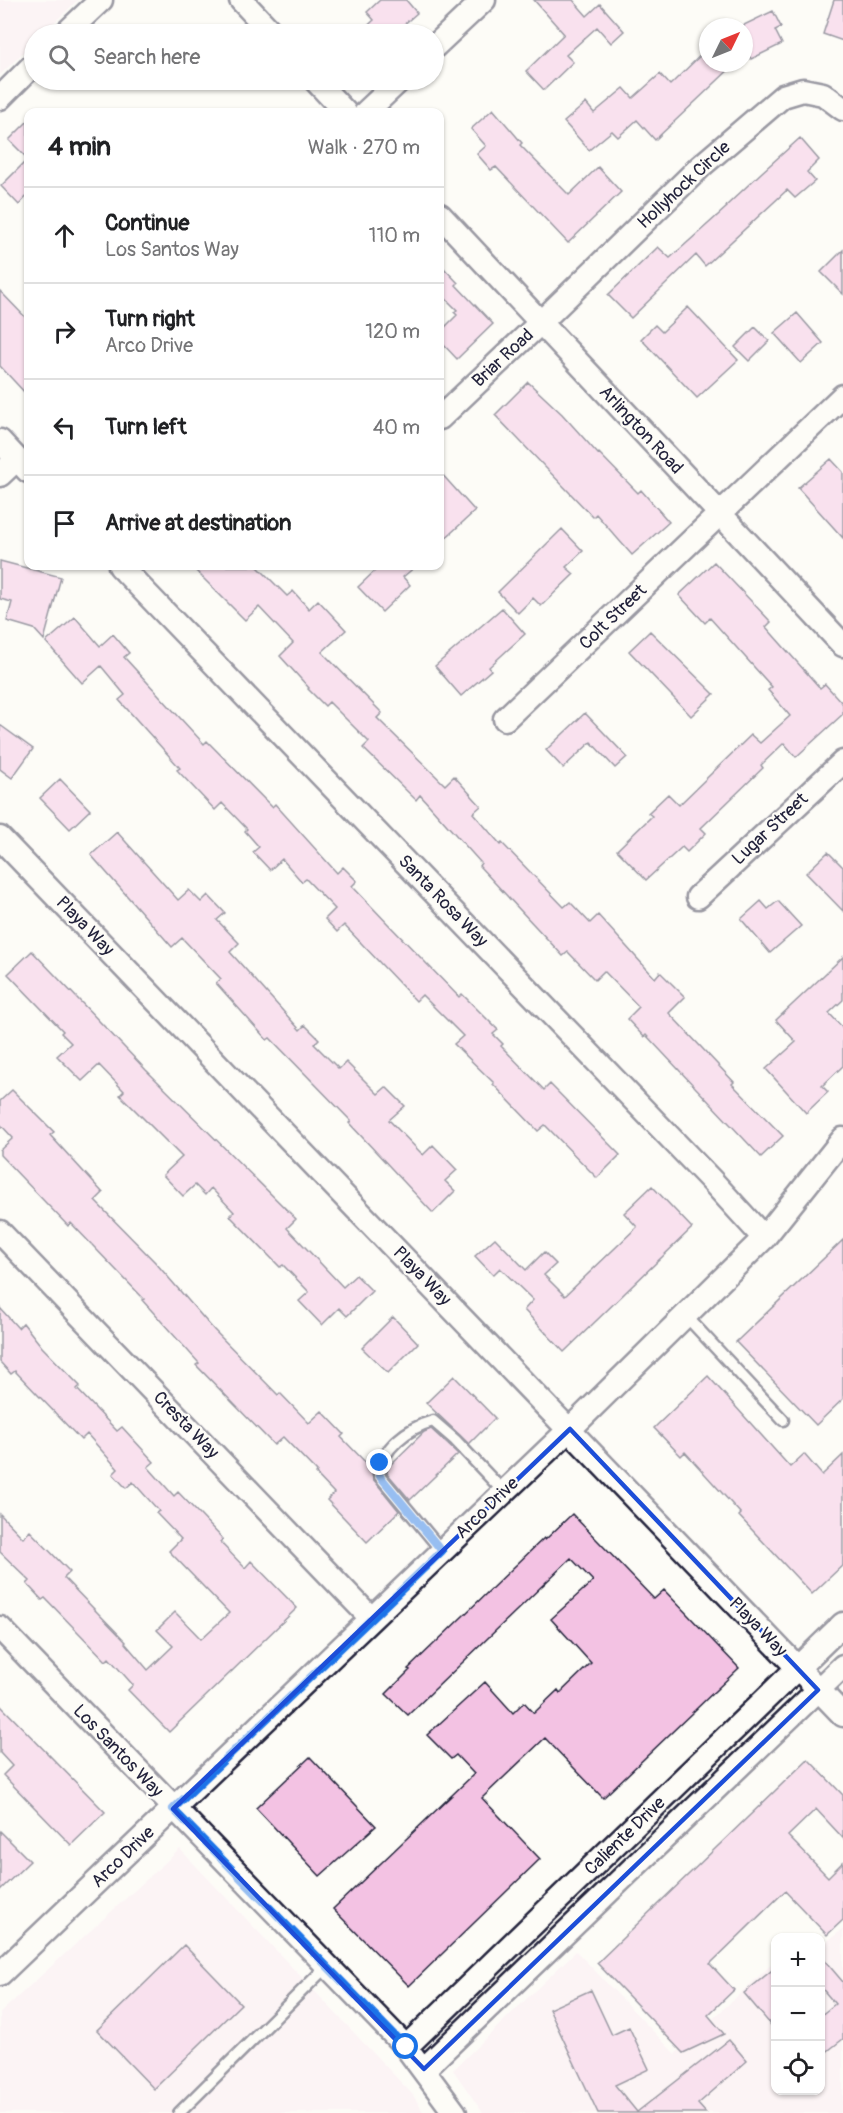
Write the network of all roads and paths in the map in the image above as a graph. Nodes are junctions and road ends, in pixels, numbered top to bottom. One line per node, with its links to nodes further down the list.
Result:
1 (101, 0): 4 (street)
2 (241, 0): 5 (street)
3 (484, 0): 6 (street)
4 (76, 24)
5 (264, 24)
6 (444, 38)
7 (24, 74): 10 (street)
8 (324, 90): 11 (street)
9 (389, 90): 12 (street)
10 (0, 98)
11 (341, 108)
12 (370, 108)
13 (843, 109): 15 (street, Hollyhock Circle)
14 (444, 219): 15 (street, Arlington Road)
15 (540, 323): 17 (street, Briar Road); 21 (street, Arlington Road)
16 (843, 396): 21 (street, Colt Street)
17 (444, 414)
18 (0, 441): 19 (street)
19 (23, 465): 20 (street)
20 (0, 475)
21 (720, 515): 23 (street, Arlington Road); 24 (street, Colt Street)
22 (124, 570): 30 (street, Santa Rosa Way)
23 (843, 645)
24 (506, 719)
25 (843, 762): 27 (street, Lugar Street)
26 (0, 838): 33 (street, Playa Way)
27 (698, 897)
28 (842, 1143): 30 (street, Arco Drive)
29 (0, 1232): 36 (street, Cresta Way)
30 (764, 1238): 31 (street, Arco Drive)
31 (685, 1315): 32 (lane); 33 (street, Arco Drive)
32 (783, 1420)
33 (570, 1429): 34 (street, Arco Drive); 40 (street, Playa Way)
34 (504, 1492): 35 (street, Arco Drive); 35 (lane)
35 (442, 1551): 36 (street, Arco Drive)
36 (371, 1618): 43 (street, Arco Drive)
37 (843, 1624): 40 (street, Caliente Drive)
38 (0, 1628): 43 (street, Los Santos Way)
39 (843, 1666): 41 (street, Caliente Drive)
40 (798, 1669): 41 (street, Playa Way); 44 (street, Caliente Drive)
41 (818, 1690): 42 (street, Playa Way); 45 (street, Caliente Drive)
42 (843, 1715)
43 (173, 1809): 46 (street, Los Santos Way); 47 (street, Arco Drive)
44 (547, 1912): 45 (street); 48 (street, Caliente Drive)
45 (566, 1933): 49 (street, Caliente Drive)
46 (327, 1966): 48 (street, Los Santos Way); 50 (lane)
47 (0, 1974)
48 (406, 2047): 49 (street, Los Santos Way)
49 (424, 2069): 51 (street, Los Santos Way)
50 (179, 2113)
51 (455, 2113)

